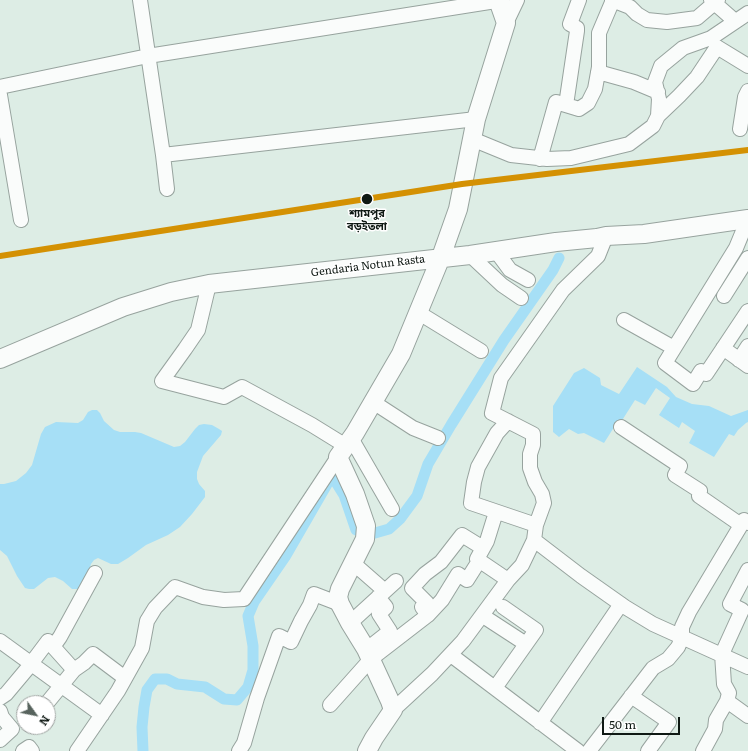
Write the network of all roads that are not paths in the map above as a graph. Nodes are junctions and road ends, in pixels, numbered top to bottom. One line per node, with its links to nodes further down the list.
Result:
1 (140, 0): 12 (street)
2 (500, 0): 8 (street); 11 (main road)
3 (517, 0): 11 (street)
4 (579, 0): 19 (street)
5 (613, 0): 7 (street); 14 (street)
6 (715, 1): 7 (street); 10 (street)
7 (628, 3)
8 (430, 5): 12 (street)
9 (748, 13): 10 (street)
10 (735, 21): 17 (street)
11 (506, 23): 21 (main road)
12 (148, 56): 15 (street); 25 (street)
13 (748, 66): 20 (street)
14 (598, 72): 17 (street); 19 (street)
15 (0, 87)
16 (748, 91): 22 (street)
17 (658, 92): 20 (street)
18 (0, 96): 24 (street)
19 (566, 105): 26 (street)
20 (658, 116): 26 (street)
21 (476, 118): 23 (main road); 25 (street)
22 (740, 129)
23 (472, 140): 26 (street); 33 (main road)
24 (4, 151): 29 (street)
25 (163, 155): 27 (street)
26 (540, 159)
27 (167, 190)
28 (748, 219): 30 (main road, Gendaria Notun Rasta); 43 (street)
29 (21, 220)
30 (606, 236): 31 (main road, Gendaria Notun Rasta); 49 (street)
31 (496, 251): 32 (main road, Gendaria Notun Rasta); 35 (street)
32 (470, 255): 33 (main road, Gendaria Notun Rasta); 38 (street)
33 (441, 257): 36 (main road, Gendaria Notun Rasta); 40 (main road)
34 (745, 267): 37 (street)
35 (528, 280)
36 (209, 284): 46 (main road, Gendaria Notun Rasta); 52 (street)
37 (724, 296)
38 (521, 298)
39 (748, 311): 44 (street)
40 (419, 313): 45 (street); 48 (main road)
41 (624, 320): 43 (street)
42 (748, 346): 47 (street)
43 (674, 348): 44 (street)
44 (723, 348): 47 (street)
45 (481, 351)
46 (0, 359)
47 (744, 363)
48 (373, 402): 51 (street); 52 (main road)
49 (508, 421): 54 (street); 56 (street)
50 (621, 427): 55 (street)
51 (438, 438)
52 (345, 447): 53 (street); 59 (main road); 81 (street)
53 (392, 509)
54 (496, 512): 56 (street); 58 (street)
55 (744, 524): 71 (street)
56 (536, 525): 57 (street)
57 (534, 540): 62 (street); 66 (street)
58 (481, 554): 62 (street); 68 (street); 68 (street)
59 (353, 563): 64 (street); 65 (main road)
60 (748, 570): 77 (street)
61 (94, 573): 74 (street)
62 (508, 580): 69 (street)
63 (396, 581): 64 (street)
64 (381, 594): 70 (street); 75 (street)
65 (340, 604): 70 (main road); 102 (street)
66 (621, 604): 71 (street); 93 (street)
67 (503, 607): 73 (street)
68 (428, 615): 75 (street)
69 (483, 616): 73 (street); 76 (street)
70 (350, 623): 75 (main road)
71 (682, 638): 77 (street); 85 (street)
72 (1, 643): 78 (street)
73 (526, 644): 83 (street)
74 (52, 645): 78 (street); 80 (street)
75 (369, 654): 88 (street); 89 (main road)
76 (451, 654): 83 (street); 89 (street)
77 (722, 654): 79 (street); 87 (street)
78 (31, 664): 82 (street); 86 (street)
79 (748, 667)
80 (74, 670): 81 (street); 82 (street)
81 (125, 678): 91 (street)
82 (62, 686): 84 (street); 91 (street)
83 (495, 688): 93 (street)
84 (54, 695)
85 (631, 696): 105 (street); 106 (street)
86 (0, 698)
87 (727, 701): 92 (street); 107 (street)
88 (330, 704)
89 (393, 710): 103 (main road)
90 (0, 712): 94 (street)
91 (102, 715): 101 (street)
92 (748, 716)
93 (540, 723): 104 (street)
94 (16, 725)
95 (16, 728): 96 (street)
96 (0, 740)
97 (0, 744): 98 (street)
98 (6, 751)
99 (23, 751): 100 (street)
100 (32, 751)
101 (77, 751)
102 (239, 751)
103 (367, 751)
104 (578, 751)
105 (589, 751)
106 (648, 751)
107 (703, 751)

